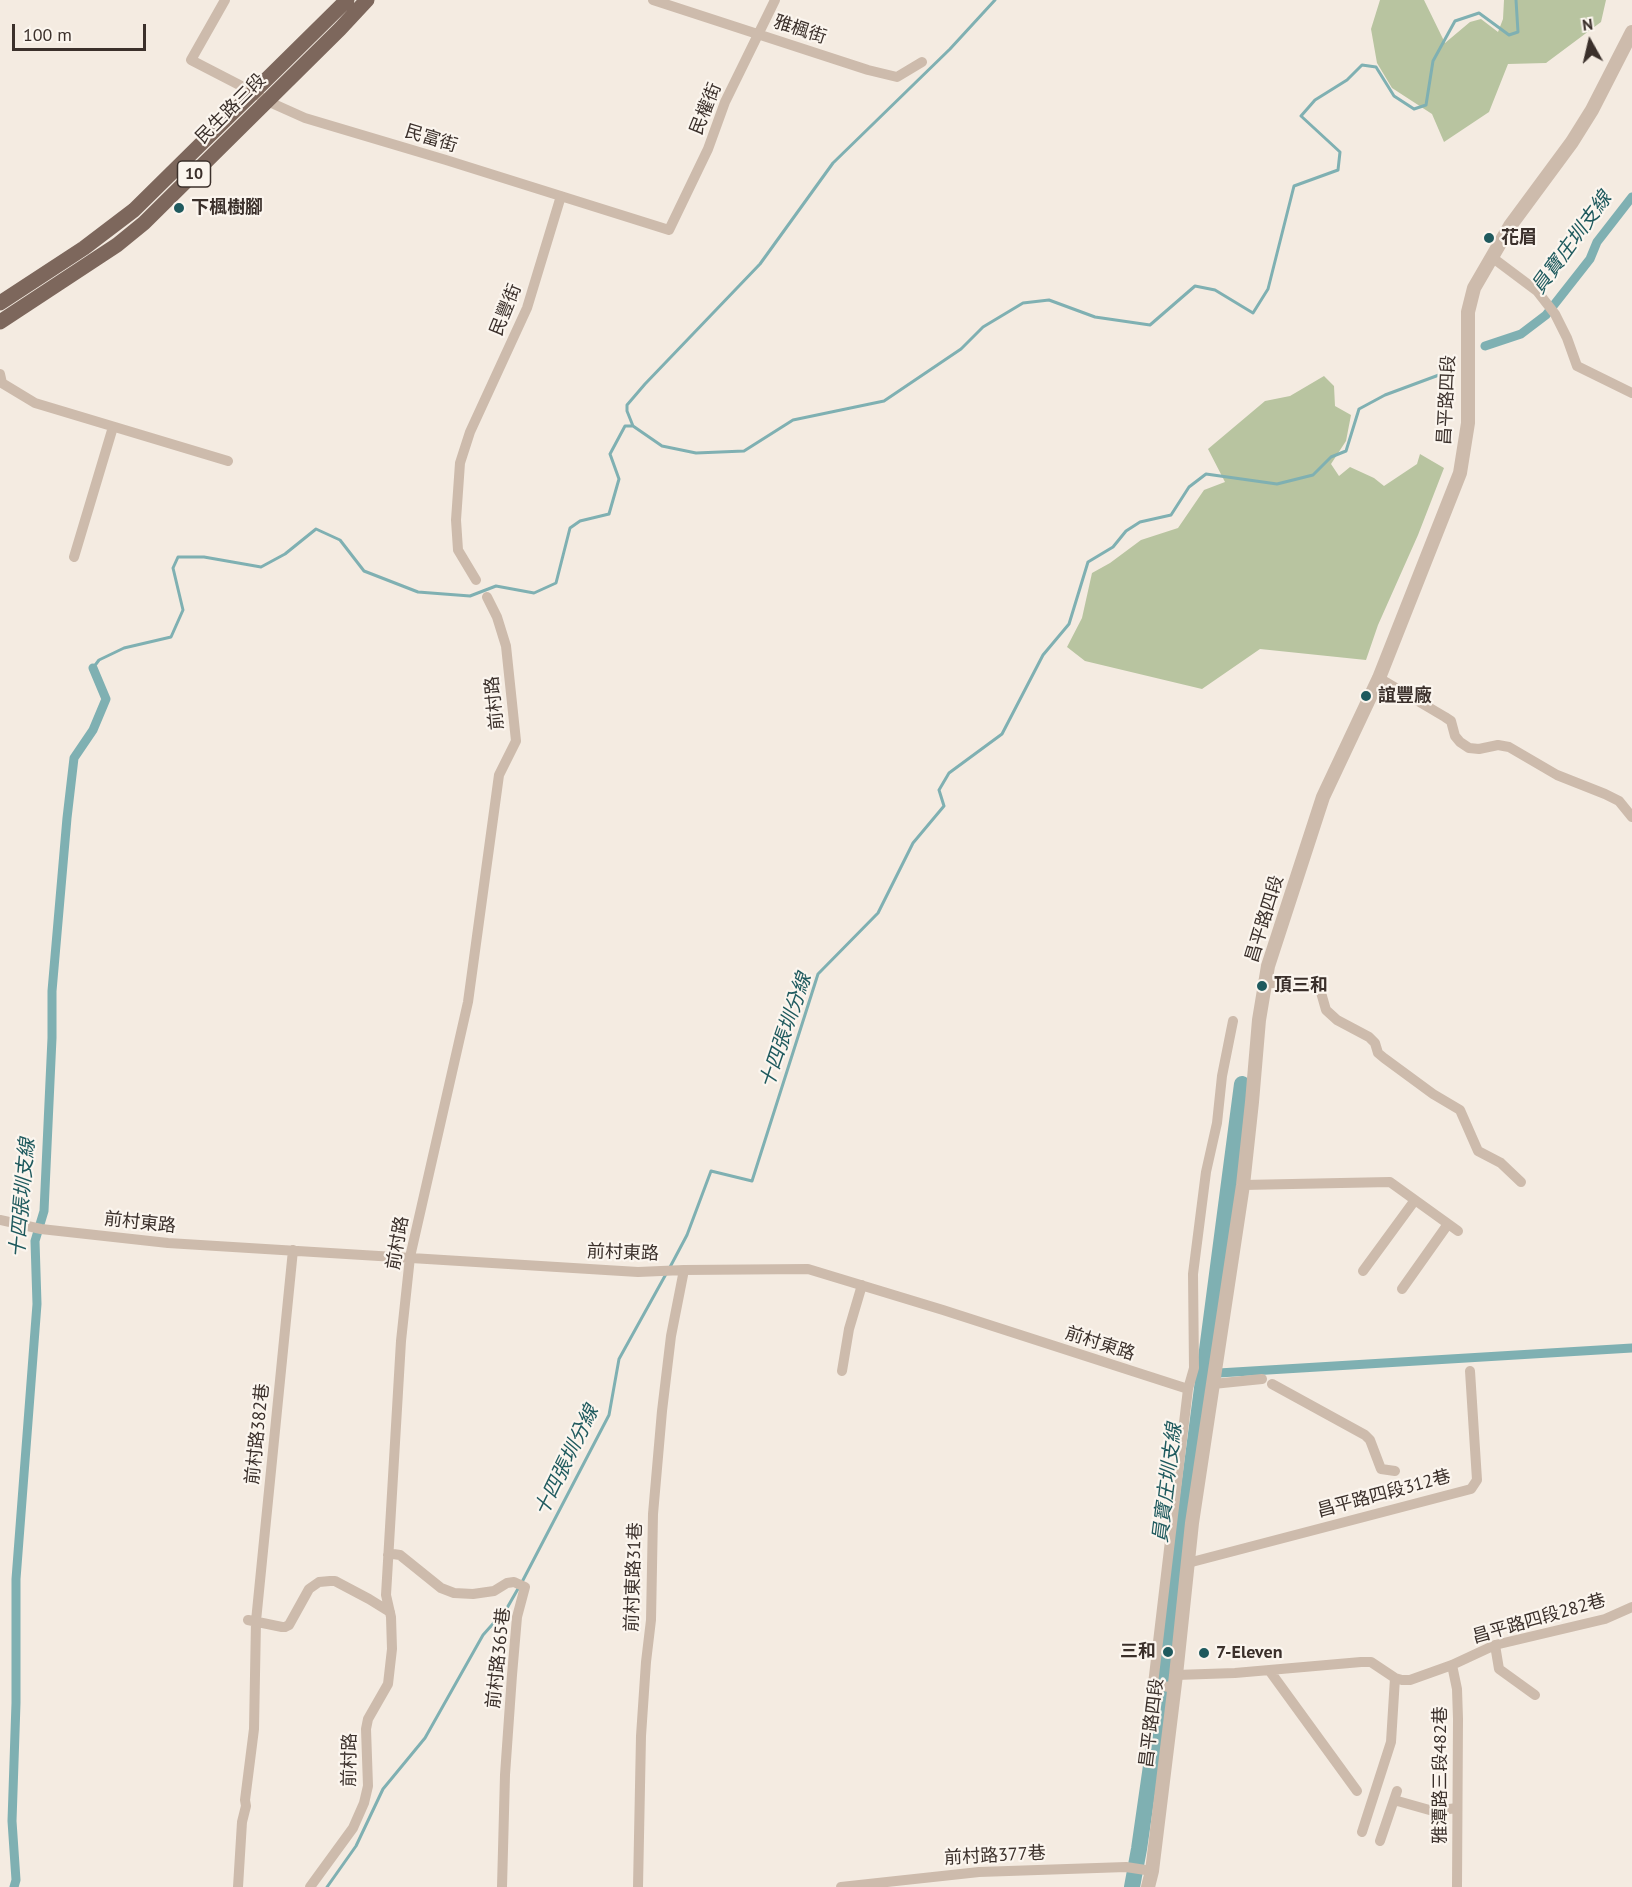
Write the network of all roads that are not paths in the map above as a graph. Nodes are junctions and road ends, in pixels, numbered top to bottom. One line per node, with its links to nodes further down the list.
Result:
1 (225, 0): 9 (street, 民富街)
2 (347, 0): 9 (main road, 民生路三段 / 10)
3 (367, 0): 10 (main road, 民生路三段 / 10)
4 (653, 0): 7 (street, 雅楓街)
5 (775, 0): 7 (street, 民權街)
6 (1632, 32): 13 (street, 昌平路四段)
7 (759, 34): 8 (street, 雅楓街); 12 (street, 民權街)
8 (922, 62)
9 (254, 92): 10 (street, 民富街); 14 (main road, 民生路三段 / 10)
10 (267, 101): 11 (street, 民富街); 15 (main road, 民生路三段 / 10)
11 (561, 196): 12 (street, 民富街); 21 (street, 民豐街)
12 (669, 230)
13 (1493, 258): 17 (street); 23 (street, 昌平路四段)
14 (0, 303)
15 (0, 322)
16 (0, 374): 18 (street)
17 (1632, 393)
18 (113, 427): 19 (street); 20 (street)
19 (228, 462)
20 (74, 557)
21 (476, 580)
22 (487, 597): 34 (street, 前村路)
23 (1379, 678): 24 (street); 25 (street, 昌平路四段)
24 (1632, 817)
25 (1266, 983): 27 (street); 28 (street, 昌平路四段)
26 (1233, 1021): 42 (street)
27 (1521, 1182)
28 (1243, 1185): 29 (street); 41 (street, 昌平路四段)
29 (1414, 1200): 31 (street); 36 (street)
30 (0, 1220): 33 (street, 前村東路)
31 (1448, 1224): 32 (street); 38 (street)
32 (1458, 1231)
33 (293, 1250): 34 (street, 前村東路); 48 (street, 前村路382巷)
34 (410, 1257): 35 (street, 前村東路); 44 (street, 前村路)
35 (684, 1270): 37 (street, 前村東路); 64 (street, 前村東路31巷)
36 (1363, 1271)
37 (862, 1285): 39 (street); 42 (street, 前村東路)
38 (1402, 1289)
39 (842, 1371)
40 (1470, 1371): 45 (street, 昌平路四段312巷)
41 (1214, 1384): 43 (street); 45 (street, 昌平路四段)
42 (1188, 1389): 53 (street)
43 (1395, 1471)
44 (388, 1555): 47 (street, 前村路); 63 (street, 前村路365巷)
45 (1188, 1563): 53 (street, 昌平路四段)
46 (1632, 1606): 49 (street, 昌平路四段282巷)
47 (390, 1612): 48 (street); 62 (street, 前村路)
48 (252, 1620): 61 (street, 前村路382巷)
49 (1495, 1645): 50 (street, 昌平路四段282巷); 54 (street)
50 (1452, 1665): 52 (street, 昌平路四段282巷); 56 (street, 雅潭路三段482巷)
51 (1269, 1671): 52 (street); 53 (street); 55 (street)
52 (1395, 1678): 57 (street)
53 (1175, 1682): 59 (street, 昌平路四段)
54 (1535, 1695)
55 (1357, 1791)
56 (1457, 1808): 58 (street); 67 (street, 雅潭路三段482巷)
57 (1362, 1832)
58 (1380, 1841)
59 (1152, 1871): 60 (street, 前村路377巷); 66 (street, 昌平路四段)
60 (899, 1884): 65 (street, 前村路377巷)
61 (238, 1887)
62 (310, 1887)
63 (502, 1887)
64 (638, 1887)
65 (841, 1887)
66 (1148, 1887)
67 (1457, 1887)

